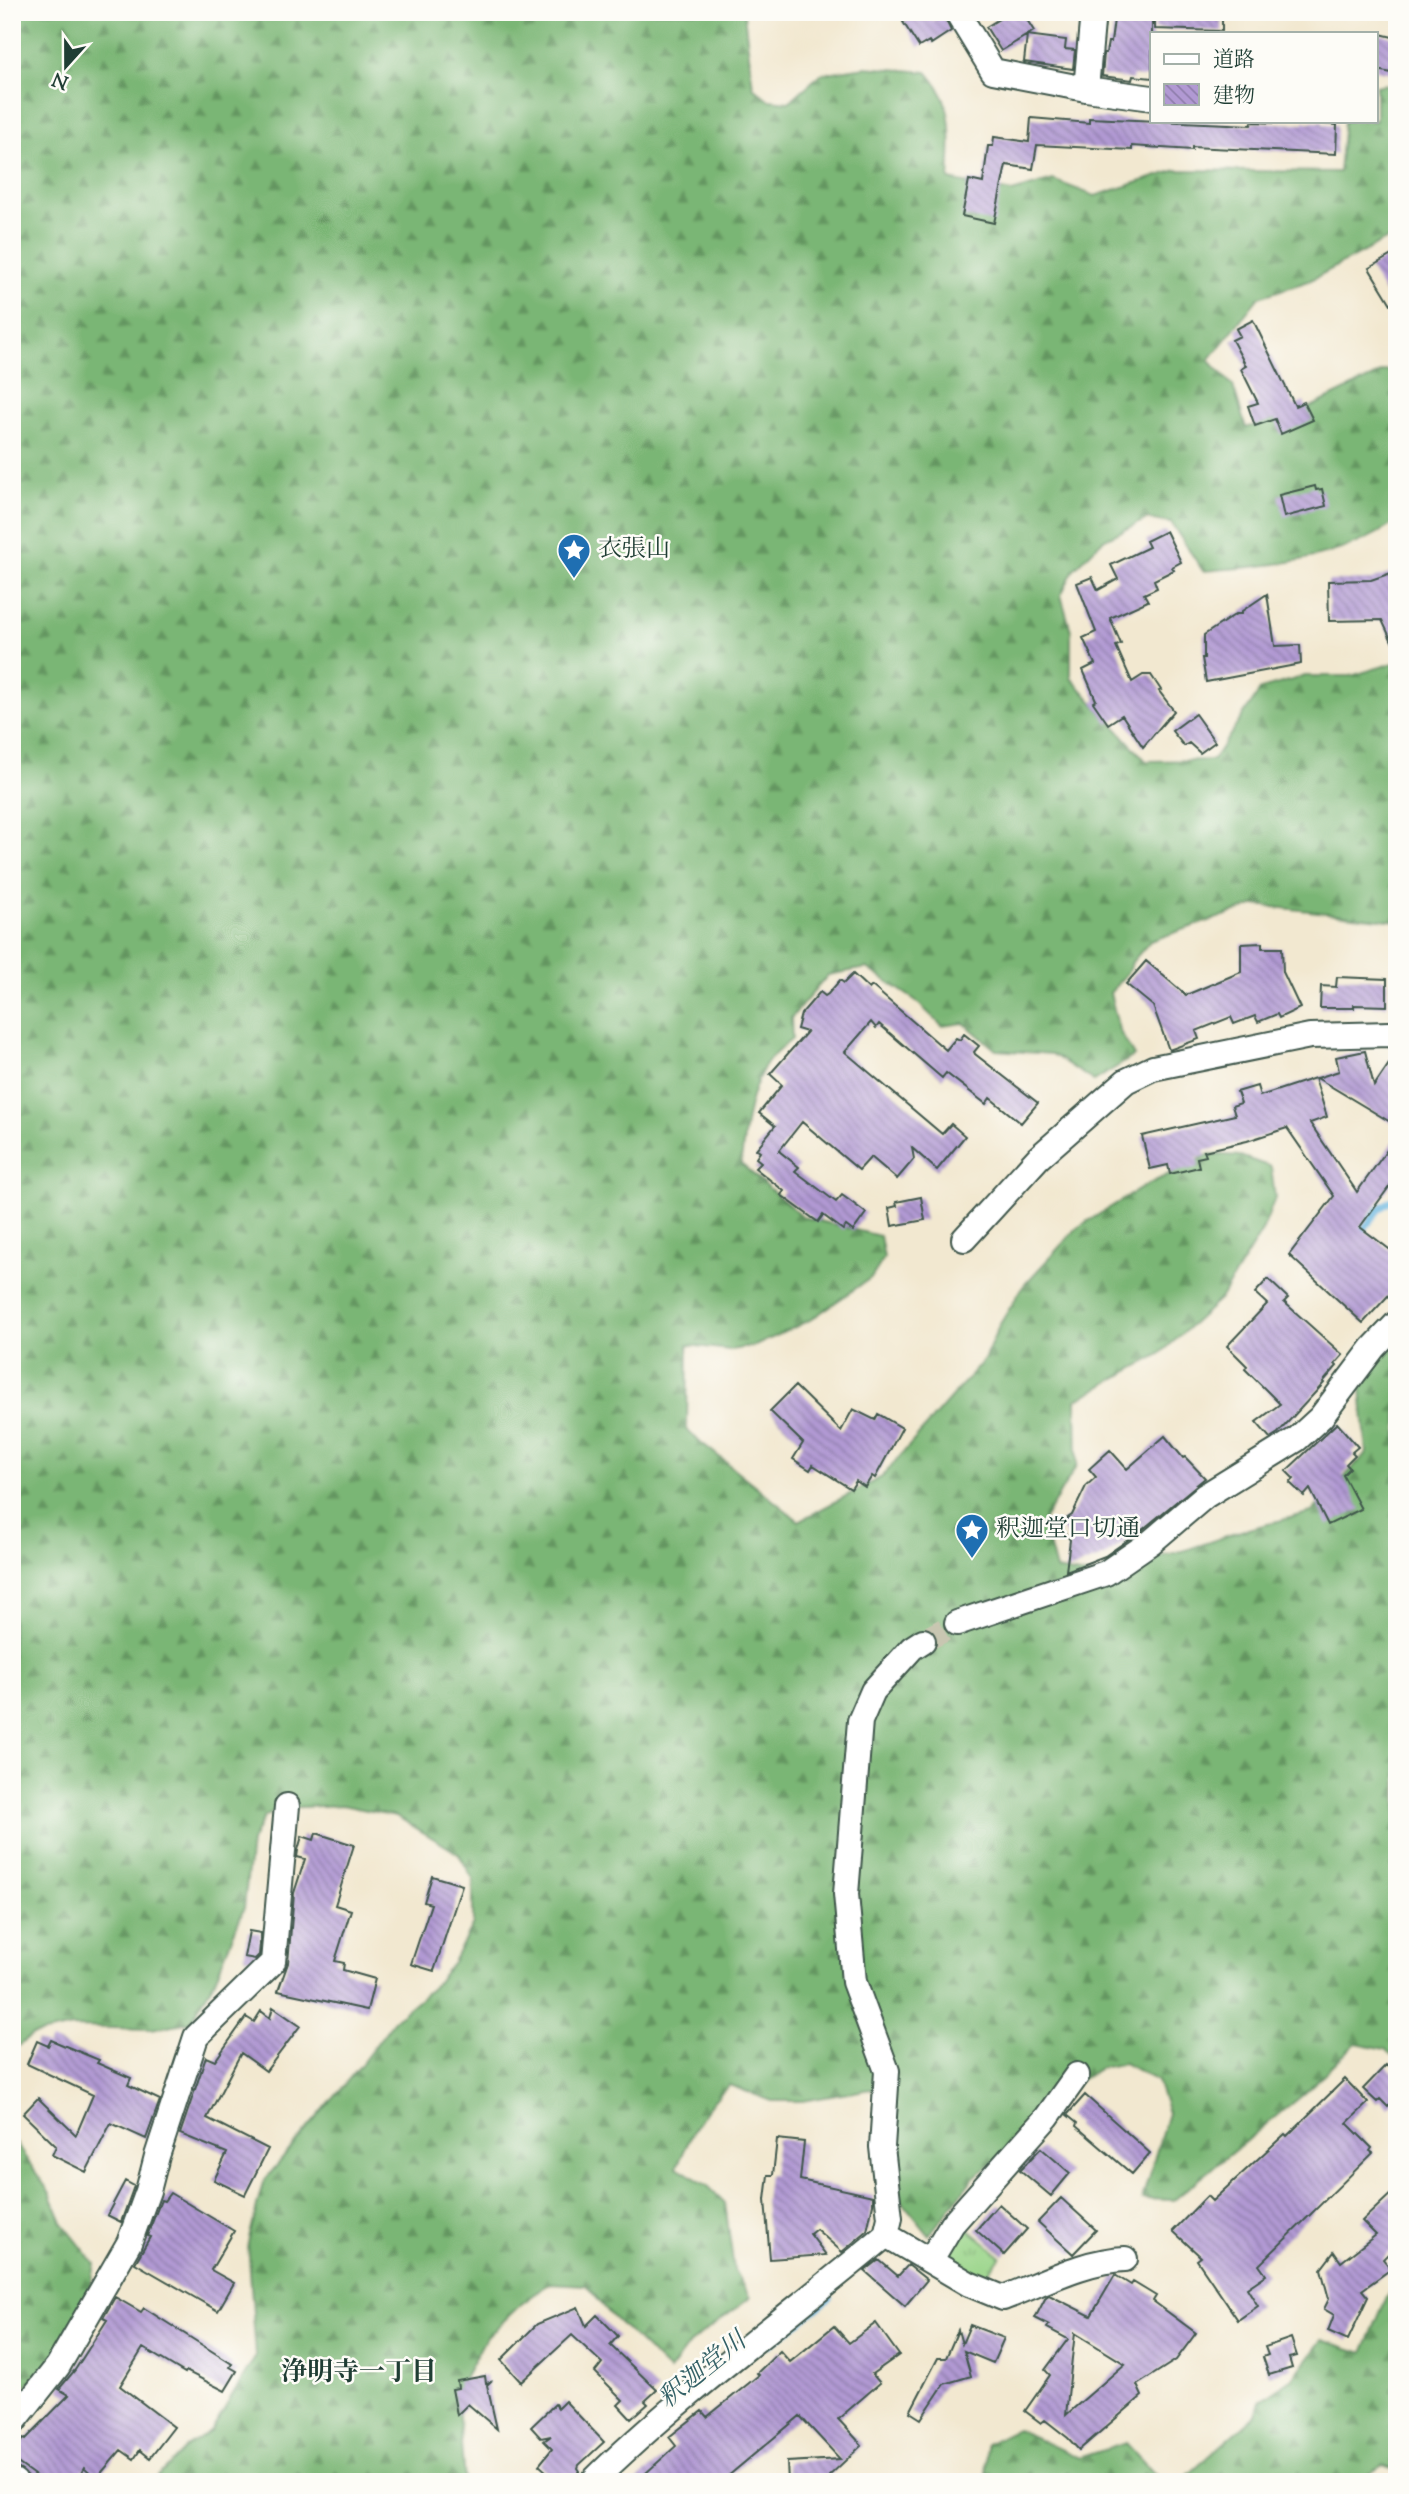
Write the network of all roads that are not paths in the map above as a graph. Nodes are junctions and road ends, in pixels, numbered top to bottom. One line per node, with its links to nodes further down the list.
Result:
1 (957, 12): 3 (street)
2 (1093, 12): 3 (street)
3 (1086, 89): 4 (street)
4 (1150, 98)
5 (1397, 1037): 6 (street)
6 (964, 1239)
7 (1397, 1323): 8 (street)
8 (957, 1623)
9 (923, 1641): 12 (street)
10 (287, 1806): 15 (street)
11 (1077, 2075): 14 (street)
12 (886, 2235): 14 (street); 16 (street)
13 (1125, 2259): 14 (street)
14 (930, 2261)
15 (12, 2424)
16 (592, 2482)

